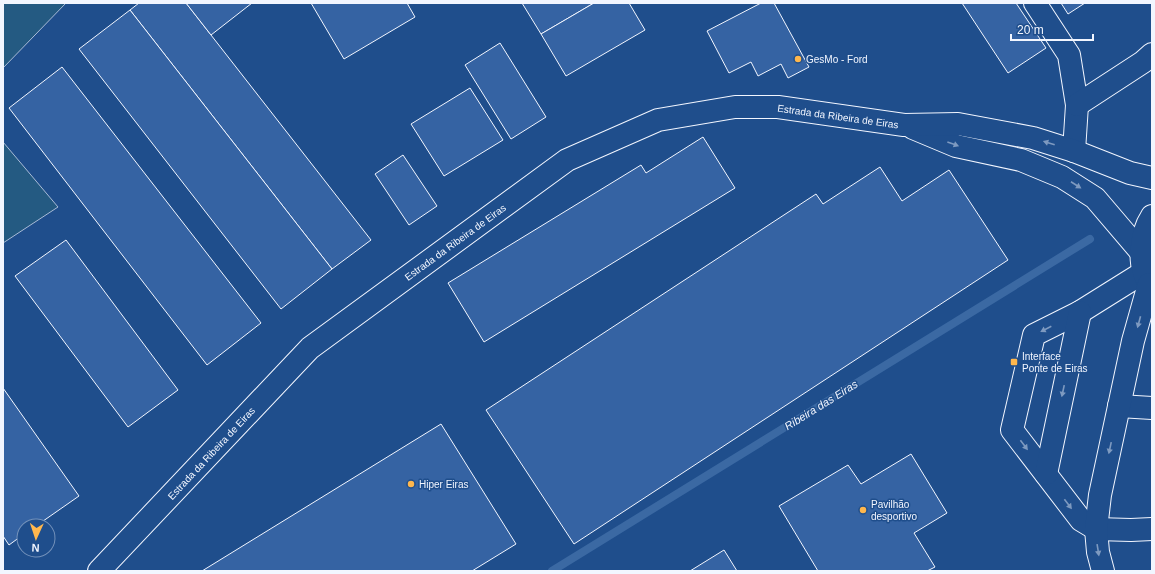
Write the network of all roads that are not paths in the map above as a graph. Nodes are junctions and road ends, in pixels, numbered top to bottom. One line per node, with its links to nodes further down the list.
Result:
1 (1035, 3): 3 (main road)
2 (1152, 54): 3 (main road)
3 (1077, 105): 5 (main road)
4 (904, 125): 5 (main road, Estrada da Ribeira de Eiras, one-way to 4); 8 (main road, Estrada da Ribeira de Eiras, one-way to 8); 15 (main road, Estrada da Ribeira de Eiras)
5 (1074, 151): 6 (main road, Estrada da Ribeira de Eiras)
6 (1152, 178)
7 (1152, 216): 8 (main road)
8 (1146, 274): 9 (main road); 10 (main road, one-way to 10)
9 (1080, 312): 12 (main road, one-way to 12); 12 (main road, one-way to 12)
10 (1119, 406): 11 (main road); 13 (main road, one-way to 13)
11 (1152, 408)
12 (1046, 474): 13 (main road, one-way to 13)
13 (1096, 528): 14 (main road); 16 (main road, one-way to 16)
14 (1152, 529)
15 (99, 571)
16 (1103, 571)

